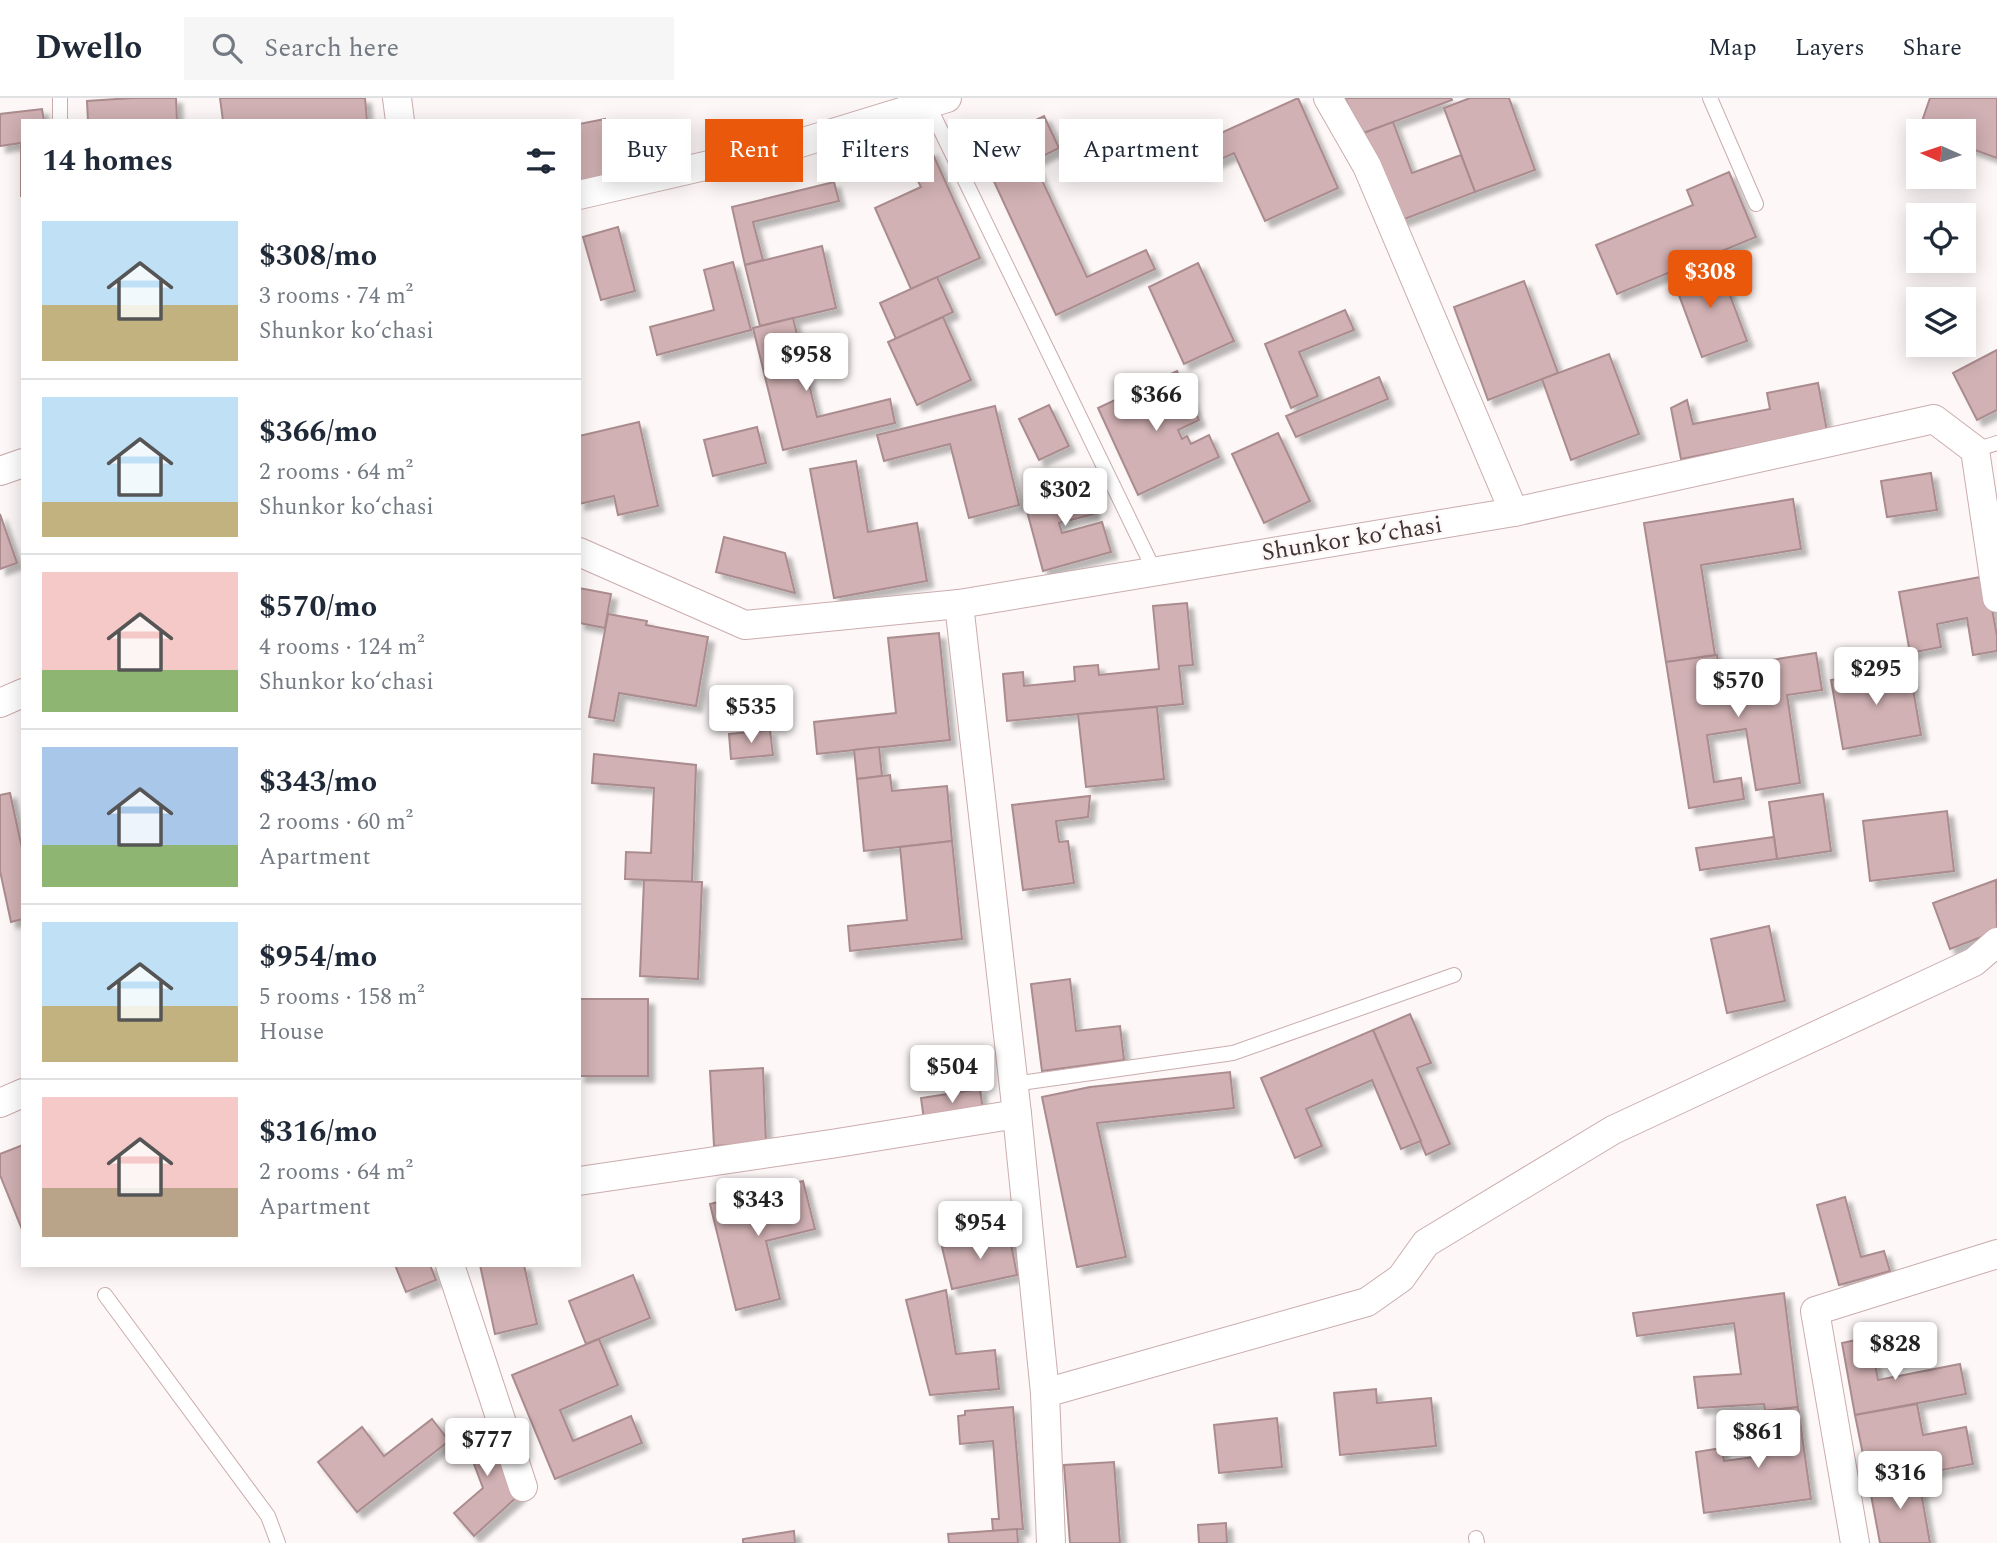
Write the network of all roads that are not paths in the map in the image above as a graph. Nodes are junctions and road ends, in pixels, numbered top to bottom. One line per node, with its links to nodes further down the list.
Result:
1 (60, 98): 6 (lane)
2 (397, 98): 7 (street)
3 (1328, 98): 13 (street)
4 (1710, 98): 9 (lane)
5 (938, 101): 8 (street); 15 (lane)
6 (60, 119)
7 (400, 119)
8 (581, 195)
9 (1756, 205)
10 (1986, 447): 13 (street, Shunkor koʻchasi); 16 (street, Shunkor koʻchasi)
11 (21, 464): 12 (street)
12 (0, 471)
13 (1514, 512): 15 (street, Shunkor koʻchasi)
14 (581, 553): 17 (street, Shunkor koʻchasi)
15 (1155, 572): 17 (street, Shunkor koʻchasi)
16 (1997, 598)
17 (959, 604): 22 (street)
18 (21, 694): 19 (street)
19 (0, 703)
20 (1997, 942): 30 (street)
21 (1454, 975): 22 (lane)
22 (1013, 1084): 25 (street)
23 (21, 1094): 24 (street)
24 (0, 1102)
25 (1017, 1114): 26 (street); 30 (street)
26 (581, 1181)
27 (1997, 1254): 34 (street)
28 (451, 1267): 31 (street)
29 (105, 1295): 32 (lane)
30 (1045, 1393): 33 (street)
31 (523, 1487)
32 (278, 1543)
33 (1051, 1543)
34 (1855, 1543)

